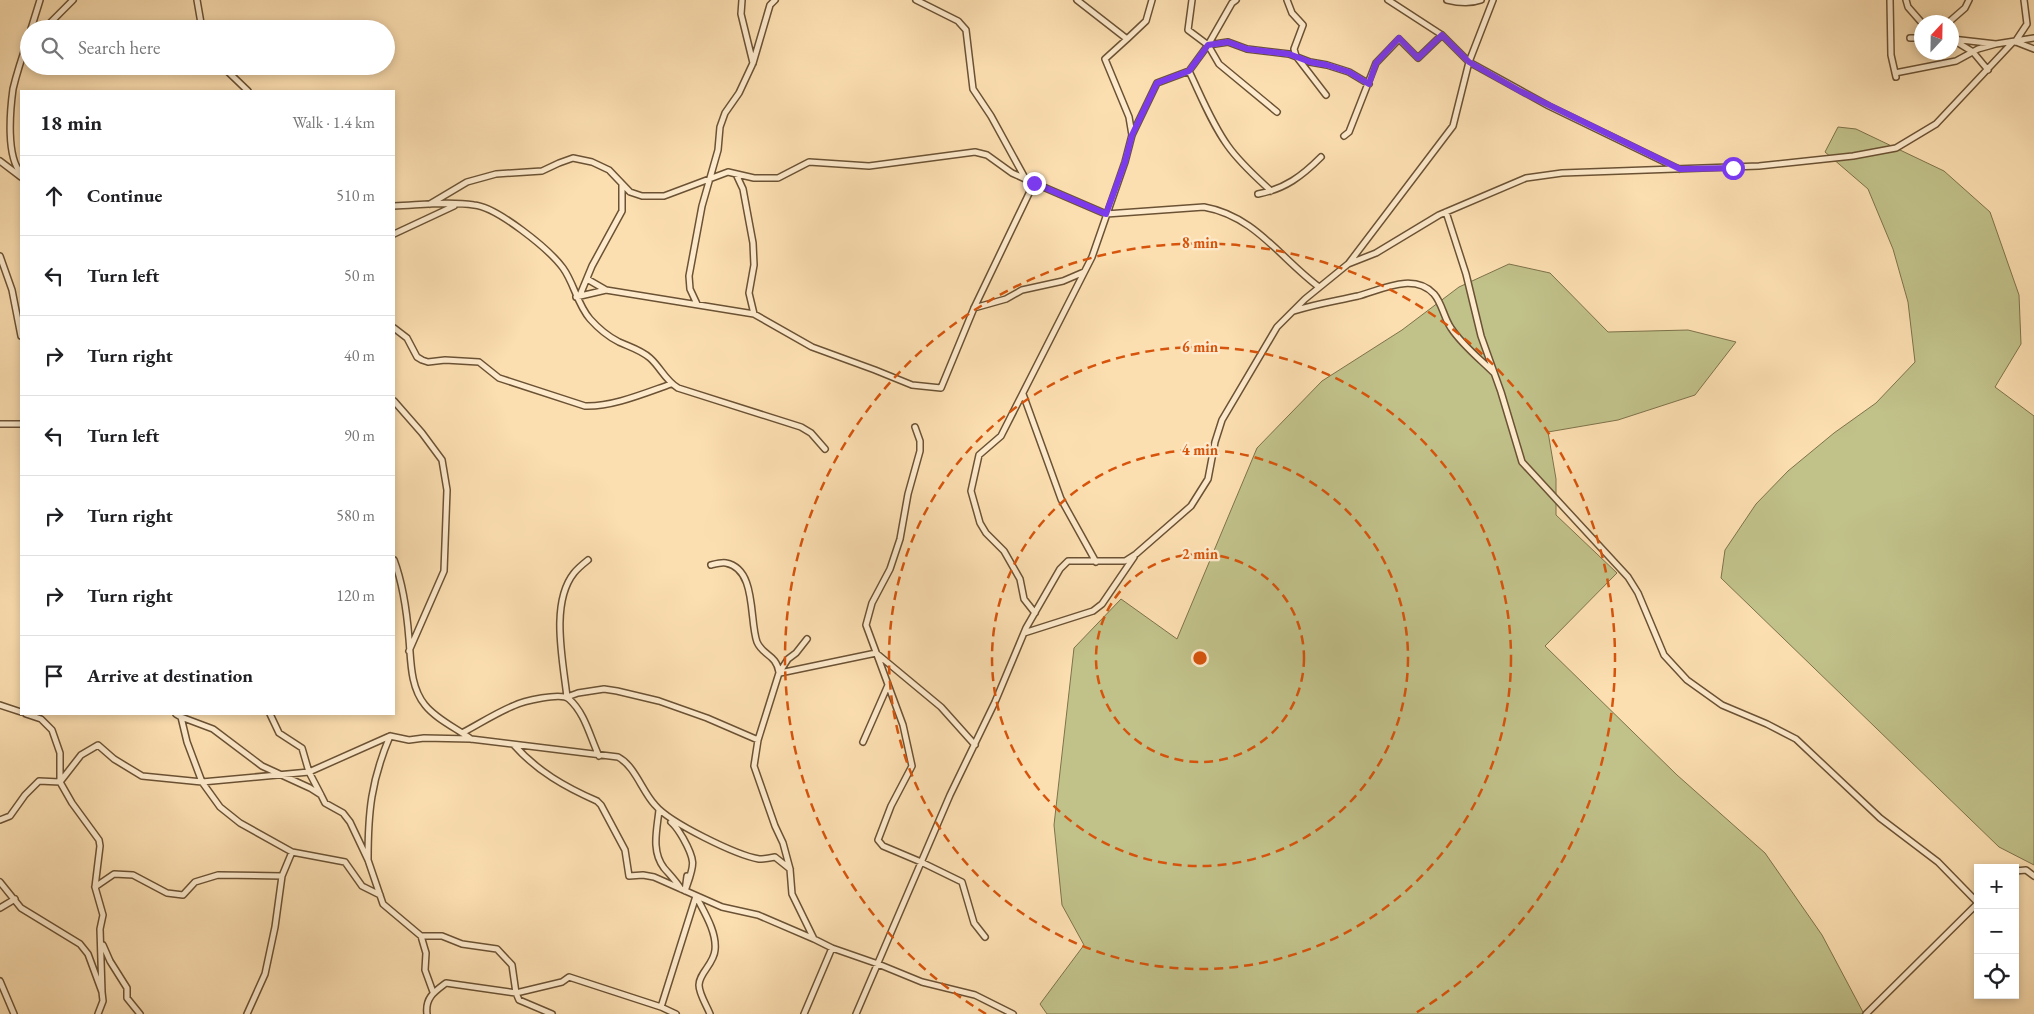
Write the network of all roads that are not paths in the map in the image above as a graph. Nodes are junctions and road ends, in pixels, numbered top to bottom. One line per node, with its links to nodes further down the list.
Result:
1 (40, 0): 22 (street)
2 (73, 0): 23 (street)
3 (197, 0): 24 (street)
4 (742, 0): 39 (street)
5 (775, 0): 39 (street)
6 (916, 0): 57 (street)
7 (1077, 0): 29 (street)
8 (1152, 0): 29 (street)
9 (1192, 0): 34 (street)
10 (1236, 0): 34 (street)
11 (1287, 0): 37 (street)
12 (1388, 0): 25 (street)
13 (1447, 0): 14 (street)
14 (1481, 0)
15 (1493, 0): 38 (street)
16 (1906, 0): 20 (street)
17 (1969, 0): 21 (street)
18 (2024, 0): 31 (street)
19 (1890, 1): 36 (street)
20 (1915, 15)
21 (1958, 15)
22 (34, 20)
23 (53, 20)
24 (200, 20)
25 (1442, 35): 38 (street); 44 (street)
26 (1910, 38): 27 (street)
27 (1914, 38)
28 (2034, 38): 31 (street)
29 (1127, 39): 48 (street)
30 (1959, 40): 33 (street)
31 (2014, 42): 33 (street); 35 (street); 41 (street)
32 (1959, 43): 36 (street)
33 (1996, 44): 36 (street)
34 (1208, 45): 37 (street); 42 (street); 47 (street)
35 (2034, 49)
36 (1973, 52): 41 (street)
37 (1296, 56): 44 (street); 46 (street)
38 (1469, 62): 52 (street); 69 (street)
39 (753, 63): 56 (street)
40 (20, 65): 53 (street)
41 (1988, 70): 52 (street)
42 (1189, 71): 48 (street); 60 (street)
43 (231, 75): 45 (street)
44 (1369, 84): 49 (street)
45 (247, 90)
46 (1326, 95)
47 (1277, 112)
48 (1132, 135): 66 (street)
49 (1344, 136)
50 (1321, 158): 60 (street)
51 (0, 162): 54 (street)
52 (1680, 169): 65 (street)
53 (20, 173)
54 (20, 174)
55 (736, 174): 56 (street); 57 (street); 78 (street)
56 (712, 177): 59 (street); 75 (street)
57 (1025, 179): 58 (street)
58 (1034, 183): 66 (street); 76 (street)
59 (622, 185): 62 (street); 71 (street)
60 (1271, 191): 61 (street)
61 (1258, 194)
62 (430, 204): 63 (street); 64 (street)
63 (457, 204): 67 (street); 74 (street)
64 (395, 206)
65 (1446, 212): 69 (street); 81 (street)
66 (1106, 214): 70 (street); 72 (street)
67 (395, 234)
68 (0, 256): 80 (street)
69 (1348, 264): 72 (street)
70 (1084, 272): 76 (street); 83 (street)
71 (587, 279): 73 (street); 74 (street)
72 (1319, 287): 77 (street)
73 (606, 290): 74 (street); 75 (street)
74 (578, 296): 82 (street)
75 (697, 304): 78 (street)
76 (974, 308): 78 (street)
77 (1294, 311): 81 (street); 89 (street)
78 (754, 314)
79 (395, 329): 82 (street)
80 (20, 331)
81 (1495, 374): 161 (street)
82 (671, 384): 88 (street)
83 (1023, 394): 91 (street); 94 (street)
84 (395, 402): 97 (street)
85 (0, 424): 86 (street)
86 (20, 424)
87 (915, 427): 98 (street)
88 (825, 449)
89 (1136, 554): 91 (street); 95 (street)
90 (588, 560): 101 (street)
91 (1096, 562): 94 (street)
92 (395, 563): 97 (street)
93 (711, 565): 99 (street)
94 (1035, 613): 95 (street)
95 (1024, 633): 113 (street)
96 (807, 639): 99 (street)
97 (409, 651): 107 (street)
98 (876, 653): 99 (street); 100 (street); 113 (street)
99 (779, 673): 110 (street)
100 (888, 685): 111 (street); 125 (street)
101 (567, 697): 107 (street); 110 (street); 114 (street)
102 (0, 705): 103 (street)
103 (20, 712)
104 (29, 715): 117 (street)
105 (270, 715): 115 (street)
106 (178, 716): 116 (street); 118 (street)
107 (462, 733): 109 (street)
108 (390, 736): 109 (street); 115 (street); 124 (street)
109 (471, 739): 112 (street)
110 (758, 740): 126 (street)
111 (864, 742)
112 (514, 745): 114 (street); 133 (street)
113 (975, 745): 125 (street)
114 (599, 756): 120 (street)
115 (309, 772): 116 (street); 119 (street)
116 (283, 776): 118 (street); 119 (street)
117 (60, 782): 118 (street); 122 (street); 132 (street)
118 (202, 782): 123 (street)
119 (321, 795): 124 (street)
120 (659, 810): 121 (street); 133 (street)
121 (667, 818): 126 (street); 133 (street)
122 (0, 820)
123 (292, 852): 128 (street); 134 (street)
124 (368, 860): 134 (street)
125 (921, 862): 139 (street); 143 (street)
126 (790, 869): 140 (street)
127 (2019, 870): 130 (street)
128 (282, 876): 132 (street); 153 (street)
129 (687, 876): 133 (street)
130 (2034, 876)
131 (0, 882): 136 (street)
132 (94, 888): 141 (street)
133 (683, 890): 135 (street)
134 (380, 895): 138 (street)
135 (696, 896): 140 (street); 149 (street); 157 (street)
136 (15, 899): 137 (street); 146 (street)
137 (0, 908)
138 (421, 936): 147 (street); 148 (street)
139 (985, 937)
140 (814, 939): 142 (street)
141 (101, 942): 146 (street); 152 (street)
142 (832, 948): 143 (street); 158 (street)
143 (878, 964): 159 (street); 160 (street)
144 (0, 981): 145 (street)
145 (2, 992): 150 (street)
146 (102, 992): 151 (street)
147 (433, 992): 148 (street); 154 (street)
148 (516, 992): 149 (street); 155 (street)
149 (661, 1007): 156 (street)
150 (14, 1014)
151 (98, 1014)
152 (140, 1014)
153 (247, 1014)
154 (427, 1014)
155 (552, 1014)
156 (676, 1014)
157 (710, 1014)
158 (804, 1014)
159 (856, 1014)
160 (1013, 1014)
161 (1866, 1014)

